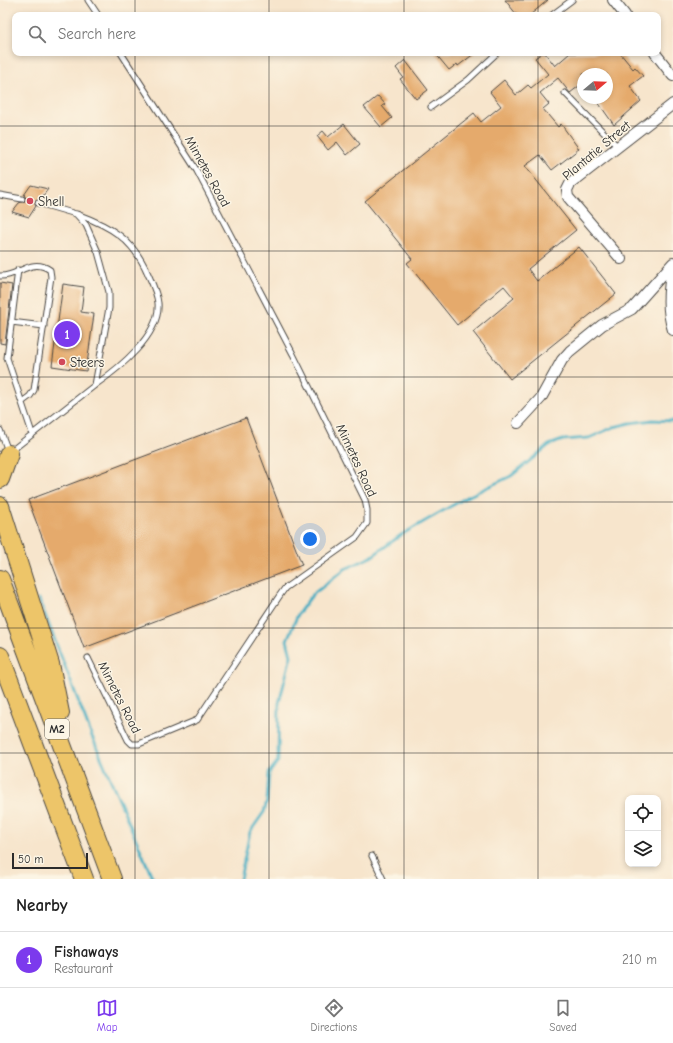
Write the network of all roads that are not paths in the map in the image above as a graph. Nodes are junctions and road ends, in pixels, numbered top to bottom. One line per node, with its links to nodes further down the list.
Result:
1 (88, 0): 4 (lane)
2 (572, 0): 5 (lane)
3 (613, 0): 6 (street)
4 (96, 12)
5 (556, 12)
6 (623, 12)
7 (123, 56): 38 (lane, Mimetes Road)
8 (494, 56): 13 (lane)
9 (657, 56): 10 (street)
10 (673, 76)
11 (565, 93): 14 (lane)
12 (673, 104): 14 (street, Plantatie Street)
13 (431, 107)
14 (618, 147): 19 (street, Plantatie Street)
15 (0, 195): 16 (lane)
16 (22, 198)
17 (38, 203): 18 (lane)
18 (76, 214): 28 (lane); 28 (lane)
19 (621, 259)
20 (673, 264): 25 (street); 30 (street)
21 (18, 270): 22 (lane); 23 (lane); 24 (lane)
22 (0, 276)
23 (11, 322): 24 (lane); 27 (lane)
24 (44, 326): 29 (lane)
25 (673, 330)
26 (0, 358): 27 (lane)
27 (7, 358): 29 (lane)
28 (95, 385): 32 (lane)
29 (22, 402): 32 (lane)
30 (518, 423)
31 (0, 430): 33 (lane)
32 (32, 433): 33 (lane)
33 (9, 454): 34 (highway)
34 (0, 479)
35 (0, 506): 39 (highway)
36 (0, 579): 39 (highway, M2)
37 (0, 656): 41 (highway, M2)
38 (88, 658)
39 (74, 776): 42 (highway, M2)
40 (372, 856): 43 (lane)
41 (84, 879)
42 (112, 879)
43 (383, 879)

